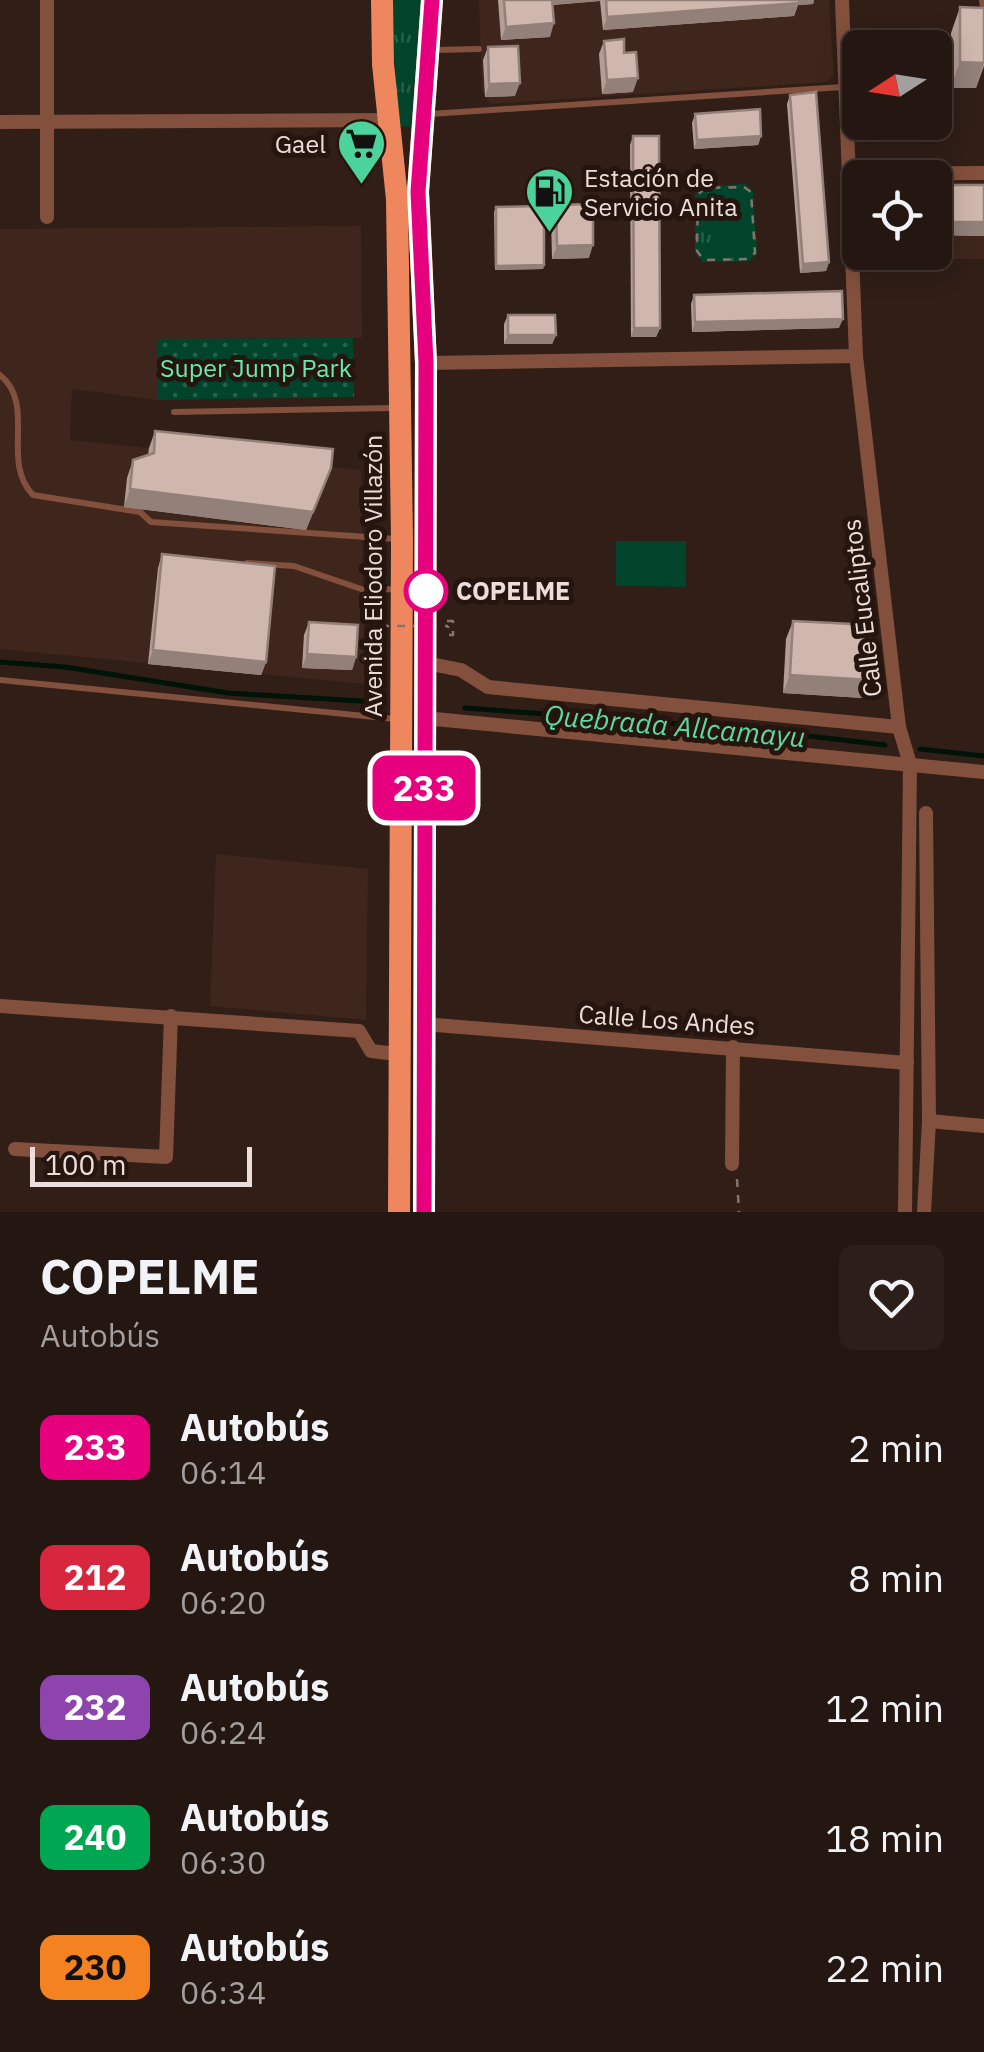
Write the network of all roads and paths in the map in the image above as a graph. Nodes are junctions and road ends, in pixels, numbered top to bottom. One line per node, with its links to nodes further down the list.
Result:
1 (47, 0): 14 (street)
2 (382, 0): 12 (highway, Avenida Eliodoro Villazón)
3 (432, 0): 9 (highway, Avenida Eliodoro Villazón)
4 (842, 0): 7 (street, Calle Eucaliptos)
5 (982, 0): 6 (lane)
6 (984, 14)
7 (842, 30)
8 (479, 49): 9 (lane)
9 (430, 50): 11 (highway, Avenida Eliodoro Villazón)
10 (842, 87): 11 (lane)
11 (423, 115): 21 (highway, Avenida Eliodoro Villazón)
12 (388, 120): 14 (street); 23 (highway, Avenida Eliodoro Villazón)
13 (0, 122): 14 (street)
14 (48, 122): 17 (street)
15 (952, 174): 16 (street)
16 (984, 174)
17 (47, 217)
18 (697, 251): 18 (path)
19 (852, 270): 20 (street, Calle Eucaliptos)
20 (856, 356): 21 (street); 33 (street, Calle Eucaliptos)
21 (426, 363): 30 (highway, Avenida Eliodoro Villazón)
22 (0, 374): 25 (lane)
23 (400, 408): 24 (lane); 25 (highway, Avenida Eliodoro Villazón)
24 (174, 412)
25 (402, 540): 27 (highway, Avenida Eliodoro Villazón)
26 (238, 563): 27 (lane)
27 (401, 589): 32 (highway, Avenida Eliodoro Villazón)
28 (453, 621): 29 (path, bridge)
29 (381, 626)
30 (426, 663): 32 (highway, Avenida Eliodoro Villazón); 33 (street)
31 (0, 680): 32 (lane)
32 (413, 719): 34 (street); 39 (highway, Avenida Eliodoro Villazón); 41 (highway, Avenida Eliodoro Villazón)
33 (899, 727): 34 (street, Calle Eucaliptos)
34 (910, 764): 35 (street); 42 (street, Calle Eucaliptos)
35 (984, 772)
36 (926, 813): 43 (street)
37 (0, 1006): 38 (street)
38 (171, 1016): 41 (street); 45 (street)
39 (423, 1024): 40 (street, Calle Los Andes); 48 (highway, Avenida Eliodoro Villazón)
40 (733, 1047): 42 (street, Calle Los Andes); 46 (street)
41 (397, 1054): 47 (highway, Avenida Eliodoro Villazón)
42 (907, 1063): 50 (street, Calle Eucaliptos)
43 (928, 1121): 44 (street); 51 (street)
44 (984, 1126)
45 (8, 1149)
46 (732, 1164): 49 (path)
47 (399, 1212)
48 (424, 1212)
49 (739, 1212)
50 (905, 1212)
51 (924, 1212)

